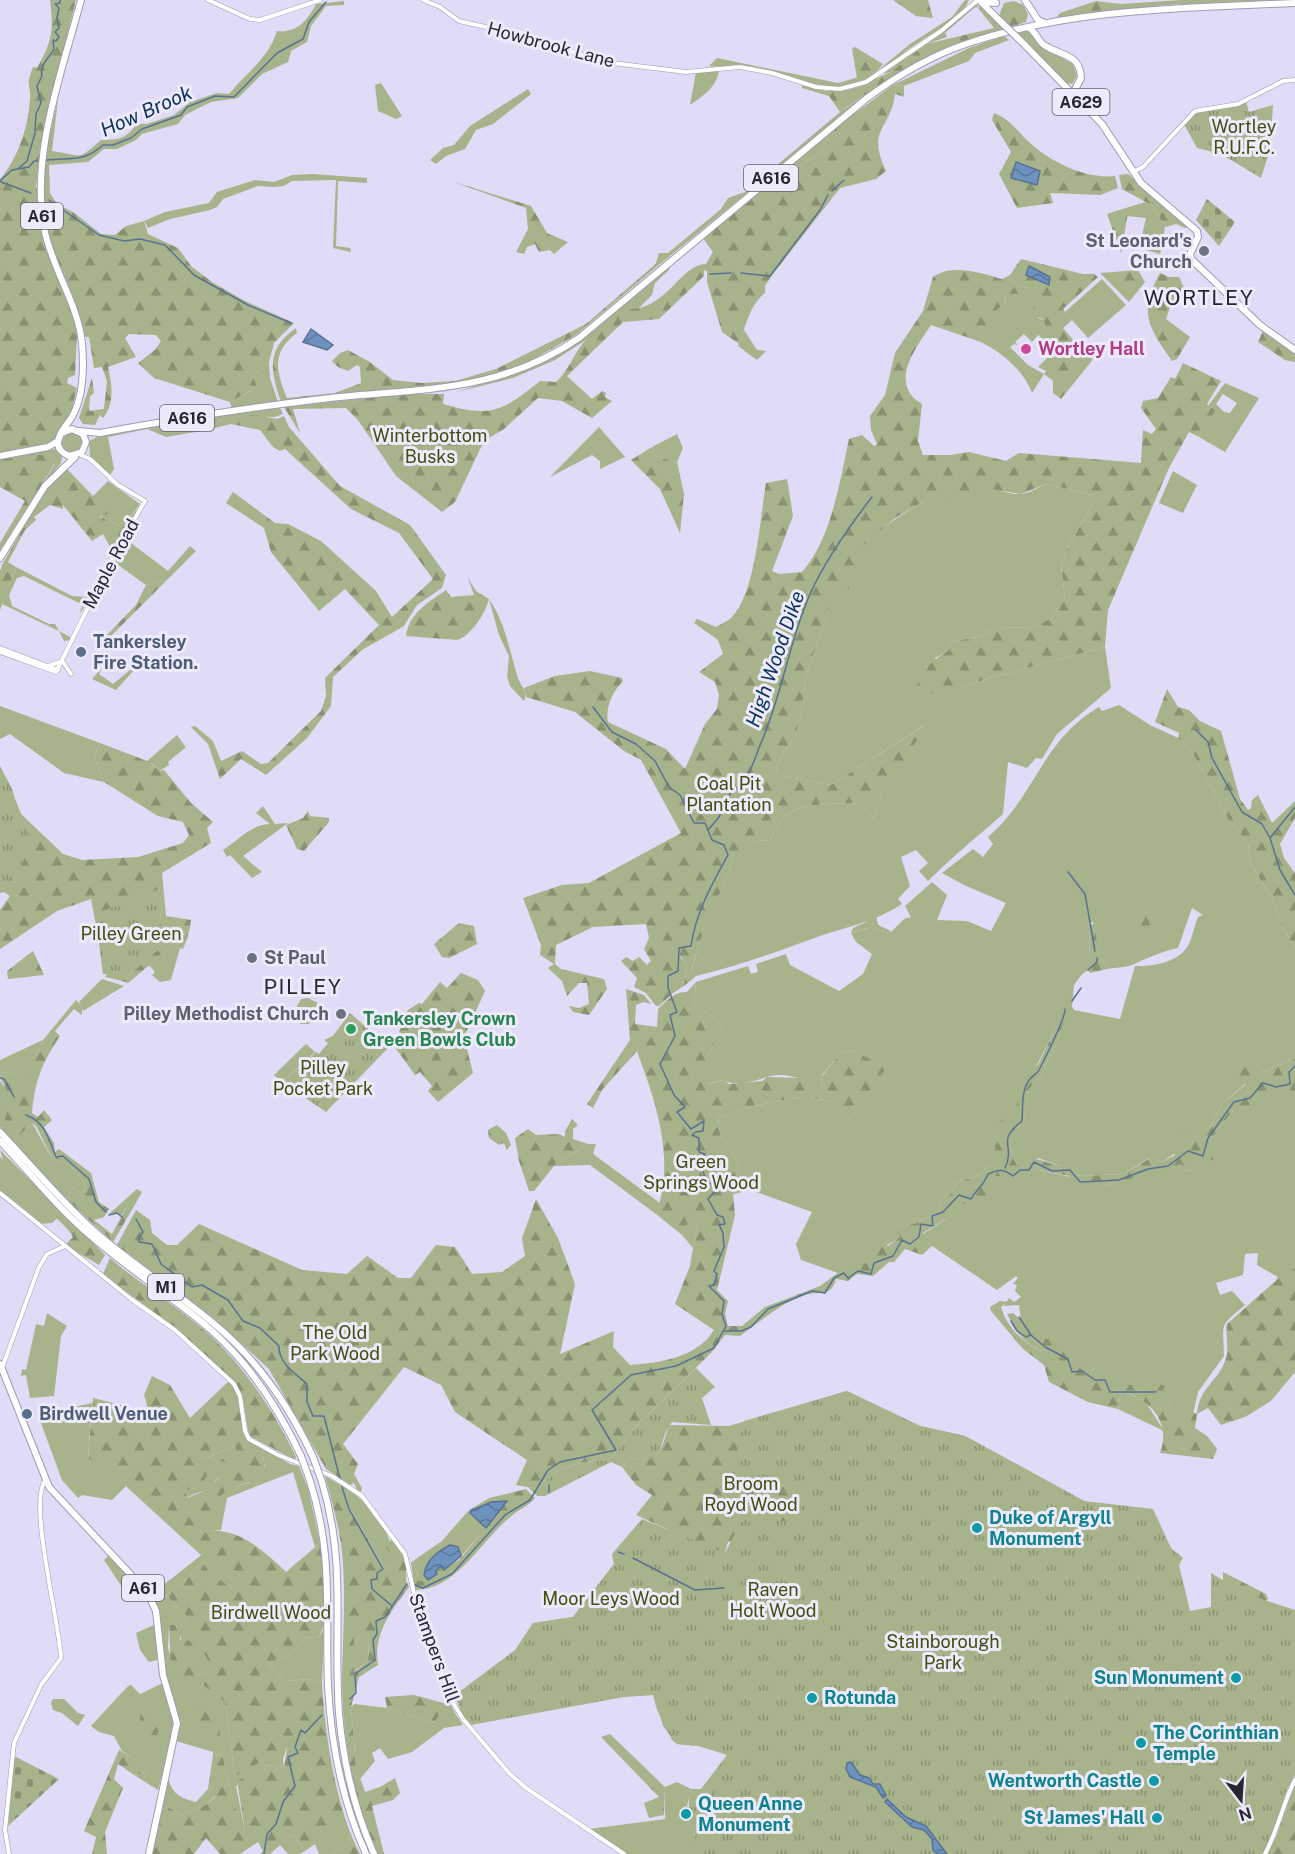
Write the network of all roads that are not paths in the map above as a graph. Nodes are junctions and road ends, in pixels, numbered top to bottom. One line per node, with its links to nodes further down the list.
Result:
1 (81, 0): 22 (highway, A61)
2 (208, 0): 3 (street)
3 (320, 0)
4 (423, 0): 5 (street, Howbrook Lane)
5 (979, 0): 7 (highway); 9 (highway, A629)
6 (1025, 0): 10 (highway)
7 (998, 2): 9 (highway)
8 (1295, 3): 11 (highway, A616)
9 (989, 10): 18 (highway, A629, bridge)
10 (1035, 16): 12 (highway); 14 (highway)
11 (1061, 21): 12 (highway, A616); 15 (highway)
12 (1046, 24): 13 (highway, A616)
13 (1027, 27): 14 (highway, A616); 15 (highway, A629)
14 (1017, 29): 25 (highway, A616)
15 (1039, 39): 17 (highway, A629)
16 (1295, 80): 20 (street)
17 (1080, 82): 18 (highway, A629); 19 (highway, A629)
18 (1065, 84): 19 (highway, A629)
19 (1073, 93): 20 (highway, A629)
20 (1136, 170): 21 (highway, A629)
21 (1295, 350)
22 (73, 416): 23 (highway, A61); 24 (highway, A61)
23 (78, 430): 24 (highway); 25 (highway, A616); 27 (highway)
24 (62, 433): 26 (highway)
25 (100, 433): 27 (highway, A616)
26 (58, 441): 28 (highway); 29 (highway)
27 (86, 445): 30 (highway); 32 (street, Maple Road)
28 (48, 447): 29 (highway); 31 (highway)
29 (61, 451): 30 (highway); 33 (highway)
30 (77, 455): 32 (street, Maple Road); 33 (highway)
31 (0, 456)
32 (90, 459): 36 (street, Maple Road)
33 (61, 467): 34 (highway)
34 (0, 558)
35 (0, 650): 37 (street); 38 (street)
36 (61, 660): 37 (street); 38 (street, Maple Road); 39 (street)
37 (47, 666): 38 (street)
38 (57, 670)
39 (71, 674)
40 (0, 1132): 50 (highway, M1, bridge)
41 (0, 1141): 49 (highway, M1, bridge)
42 (0, 1193): 43 (street)
43 (65, 1246): 44 (street); 51 (street, Stampers Hill)
44 (1, 1366): 45 (highway, A61)
45 (45, 1481): 47 (street); 48 (highway, A61)
46 (1295, 1780): 52 (street)
47 (9, 1854)
48 (149, 1854)
49 (366, 1854)
50 (374, 1854)
51 (624, 1854)
52 (1265, 1854)

